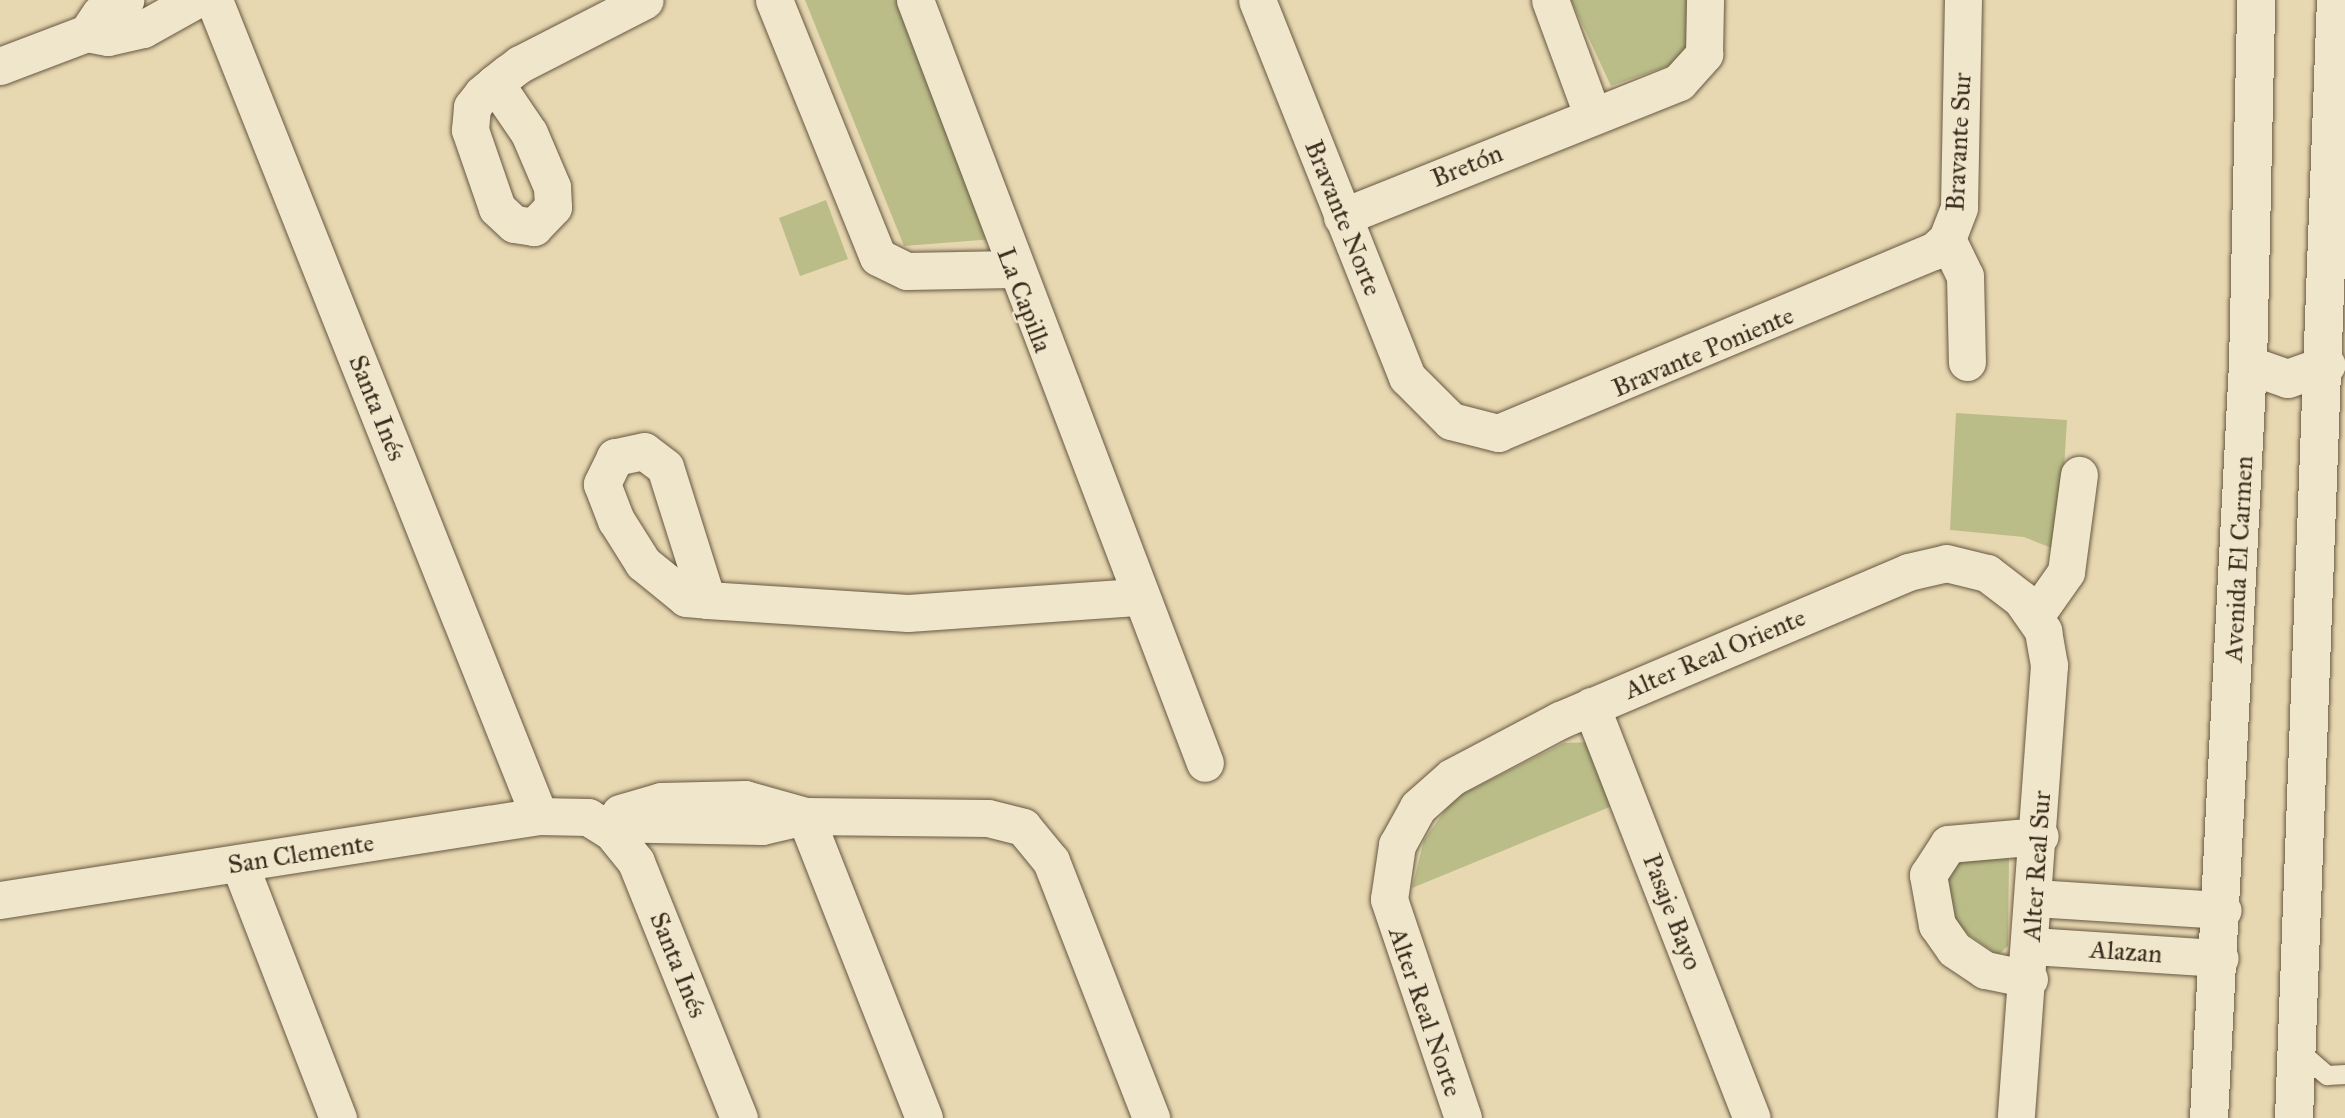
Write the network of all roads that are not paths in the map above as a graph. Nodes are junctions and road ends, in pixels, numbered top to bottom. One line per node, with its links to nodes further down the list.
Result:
1 (125, 0): 13 (street)
2 (195, 0): 13 (street)
3 (214, 0): 30 (street, Santa Inés)
4 (645, 0): 15 (street)
5 (774, 0): 19 (street)
6 (915, 0): 19 (street, La Capilla)
7 (1257, 0): 17 (street, Bravante Norte)
8 (1550, 0): 16 (street)
9 (1705, 0): 16 (street, Bretón)
10 (1964, 0): 18 (street, Bravante Sur)
11 (2256, 0): 21 (street, Avenida El Carmen)
12 (2336, 0): 22 (street)
13 (87, 33): 14 (street)
14 (0, 66)
15 (495, 83)
16 (1592, 114): 17 (street, Bretón)
17 (1342, 217): 23 (street, Bravante Norte)
18 (1947, 239): 20 (street, Bravante Sur); 23 (street, Bravante Poniente)
19 (1012, 269): 25 (street, La Capilla)
20 (1967, 362)
21 (2248, 365): 22 (street); 38 (street, Avenida El Carmen)
22 (2327, 365): 41 (street)
23 (1451, 421)
24 (2079, 475): 27 (street)
25 (1139, 597): 26 (street); 29 (street, La Capilla)
26 (707, 600)
27 (2035, 616): 28 (street, Alter Real Oriente); 34 (street, Alter Real Sur)
28 (1591, 706): 33 (street, Alter Real Oriente); 48 (street, Pasaje Bayo)
29 (1205, 764)
30 (540, 816): 32 (street, San Clemente); 35 (street, San Clemente)
31 (805, 816): 32 (street); 45 (street); 46 (street)
32 (600, 823): 44 (street, Santa Inés)
33 (1406, 823): 47 (street, Alter Real Norte)
34 (2040, 836): 36 (street, Alter Real Sur); 40 (street, Alazan)
35 (239, 863): 37 (street, San Clemente); 43 (street)
36 (2035, 898): 38 (street, Alazan); 40 (street, Alter Real Sur)
37 (0, 900)
38 (2223, 910): 39 (street, Avenida El Carmen)
39 (2220, 958): 40 (street, Alazan); 50 (street, Avenida El Carmen)
40 (2030, 963): 49 (street, Alter Real Sur)
41 (2298, 1050): 42 (lane); 51 (street)
42 (2345, 1074)
43 (338, 1118)
44 (739, 1118)
45 (924, 1118)
46 (1151, 1118)
47 (1463, 1118)
48 (1752, 1118)
49 (2016, 1118)
50 (2209, 1118)
51 (2294, 1118)

